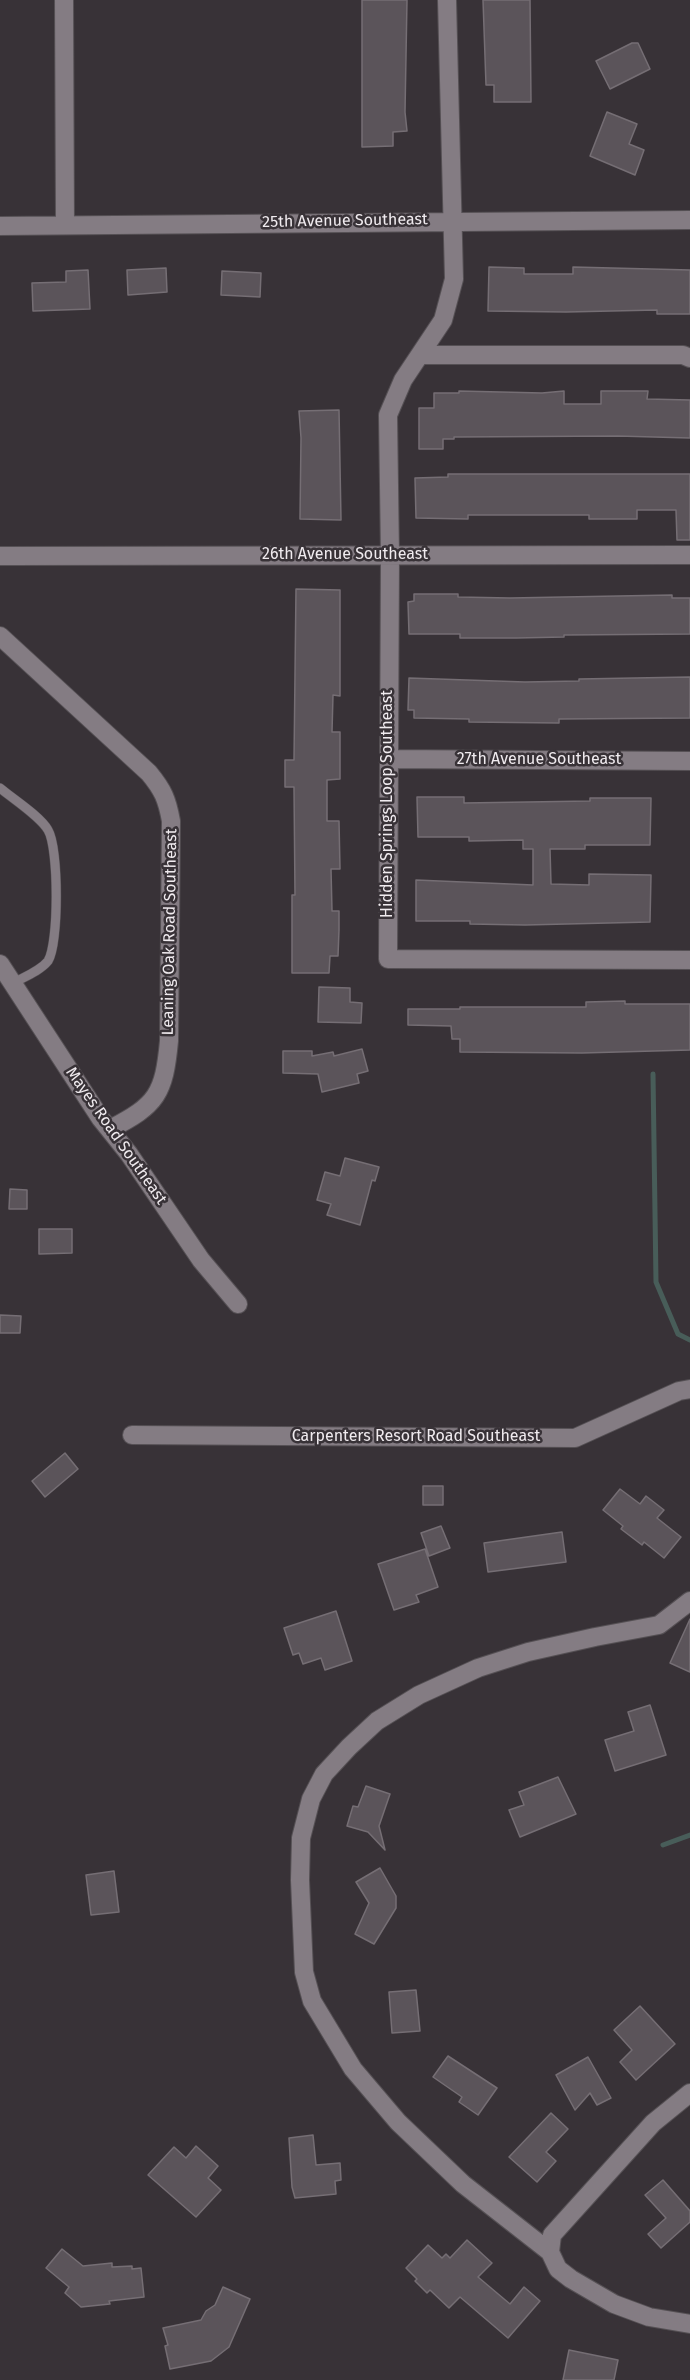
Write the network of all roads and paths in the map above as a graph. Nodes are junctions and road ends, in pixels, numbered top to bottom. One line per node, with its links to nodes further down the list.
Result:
1 (64, 0): 5 (street)
2 (447, 0): 3 (street, Hidden Springs Loop Southeast)
3 (454, 220): 4 (street, 25th Avenue Southeast); 5 (street, 25th Avenue Southeast); 7 (street, Hidden Springs Loop Southeast)
4 (690, 220)
5 (65, 224): 6 (street, 25th Avenue Southeast)
6 (0, 226)
7 (420, 355): 8 (street); 11 (street, Hidden Springs Loop Southeast)
8 (690, 358)
9 (690, 555): 11 (street, 26th Avenue Southeast)
10 (0, 556): 11 (street, 26th Avenue Southeast)
11 (390, 556): 13 (street, Hidden Springs Loop Southeast)
12 (0, 636): 19 (street, Leaning Oak Road Southeast)
13 (388, 759): 14 (street, 27th Avenue Southeast); 16 (street, Hidden Springs Loop Southeast)
14 (690, 762)
15 (0, 788): 18 (lane)
16 (690, 960)
17 (0, 964): 18 (street, Mayes Road Southeast)
18 (14, 983): 19 (street, Mayes Road Southeast)
19 (110, 1129): 20 (street, Mayes Road Southeast)
20 (238, 1304)
21 (690, 1389): 22 (street, Carpenters Resort Road Southeast)
22 (132, 1435)
23 (690, 1601): 25 (street)
24 (690, 2093): 25 (street)
25 (549, 2252): 26 (street)
26 (690, 2324)

